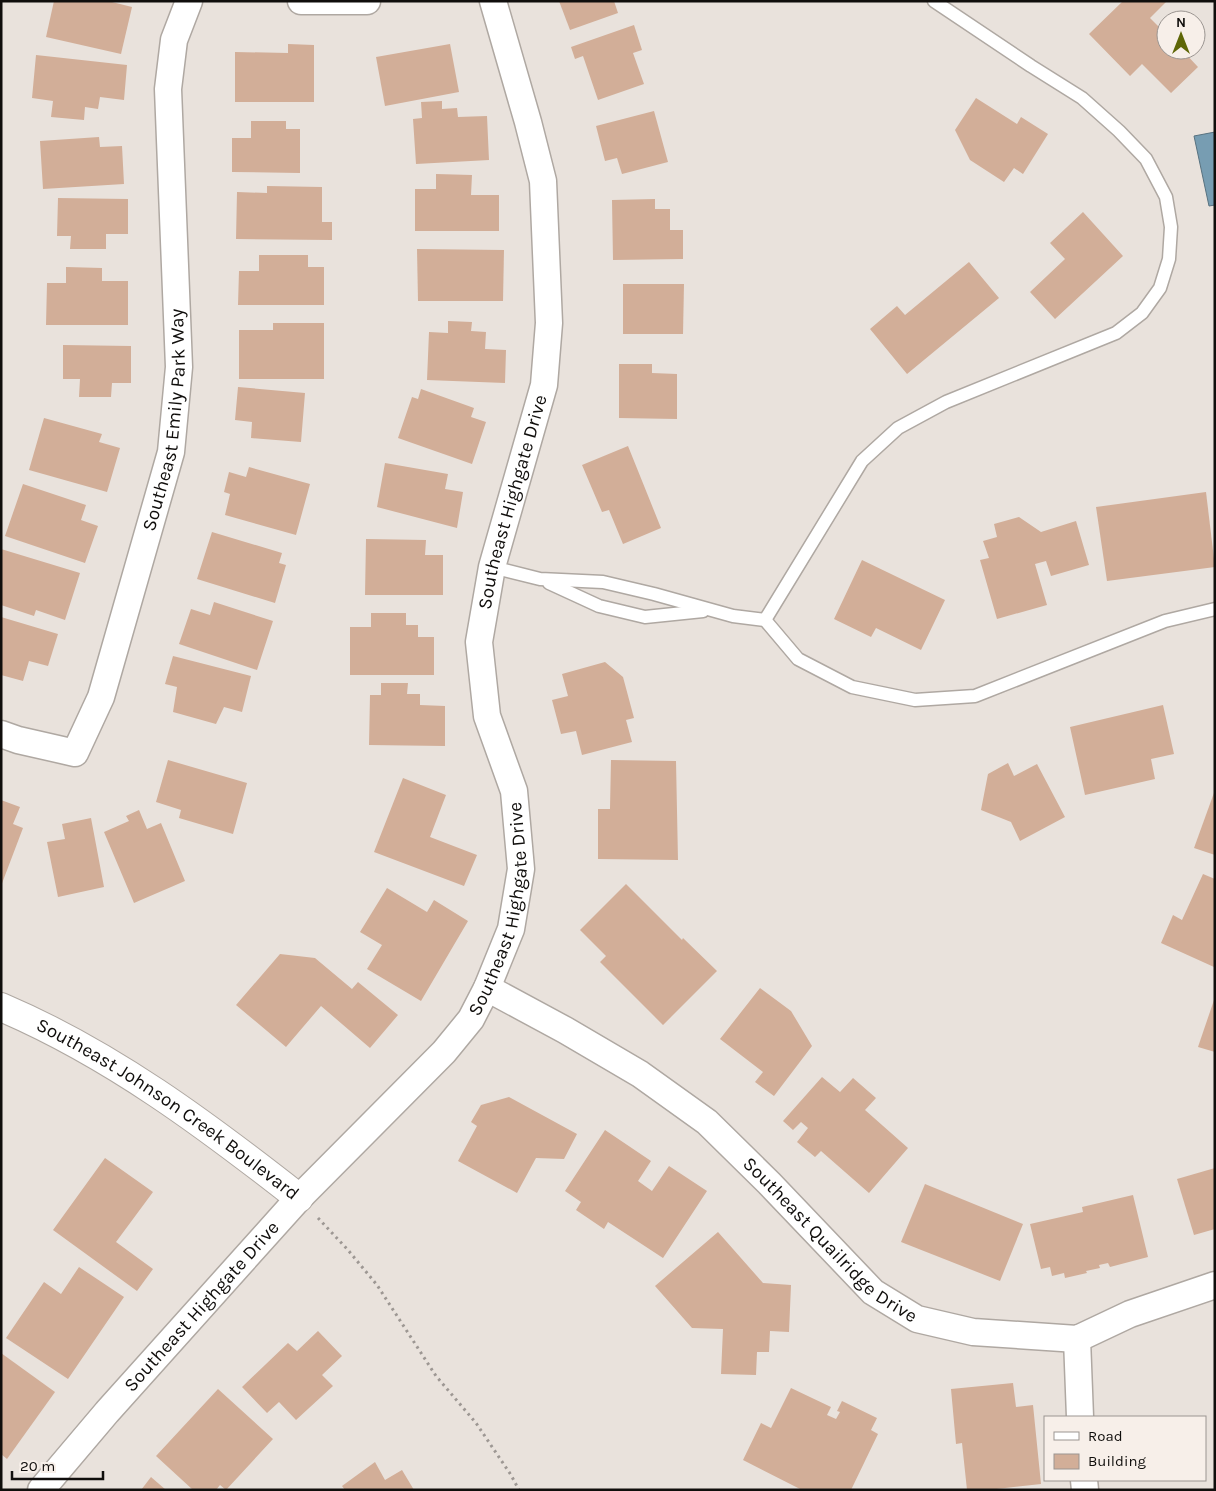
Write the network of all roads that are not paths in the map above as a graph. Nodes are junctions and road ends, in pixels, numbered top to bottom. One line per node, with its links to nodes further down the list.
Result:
1 (189, 1): 11 (street, Southeast Emily Park Way)
2 (302, 1): 3 (street)
3 (367, 1)
4 (493, 1): 6 (street, Southeast Highgate Drive)
5 (934, 1): 10 (lane)
6 (492, 567): 7 (lane); 12 (street, Southeast Highgate Drive)
7 (540, 580): 9 (lane); 9 (lane)
8 (1215, 609): 10 (lane)
9 (710, 610): 10 (lane)
10 (765, 620)
11 (1, 734)
12 (487, 988): 14 (street, Southeast Highgate Drive); 16 (street, Southeast Quailridge Drive)
13 (1, 1007): 14 (street, Southeast Johnson Creek Boulevard)
14 (298, 1198): 18 (street, Southeast Highgate Drive)
15 (1215, 1285): 16 (street, Southeast Quailridge Drive)
16 (1077, 1339): 17 (street)
17 (1080, 1416)
18 (41, 1490)

